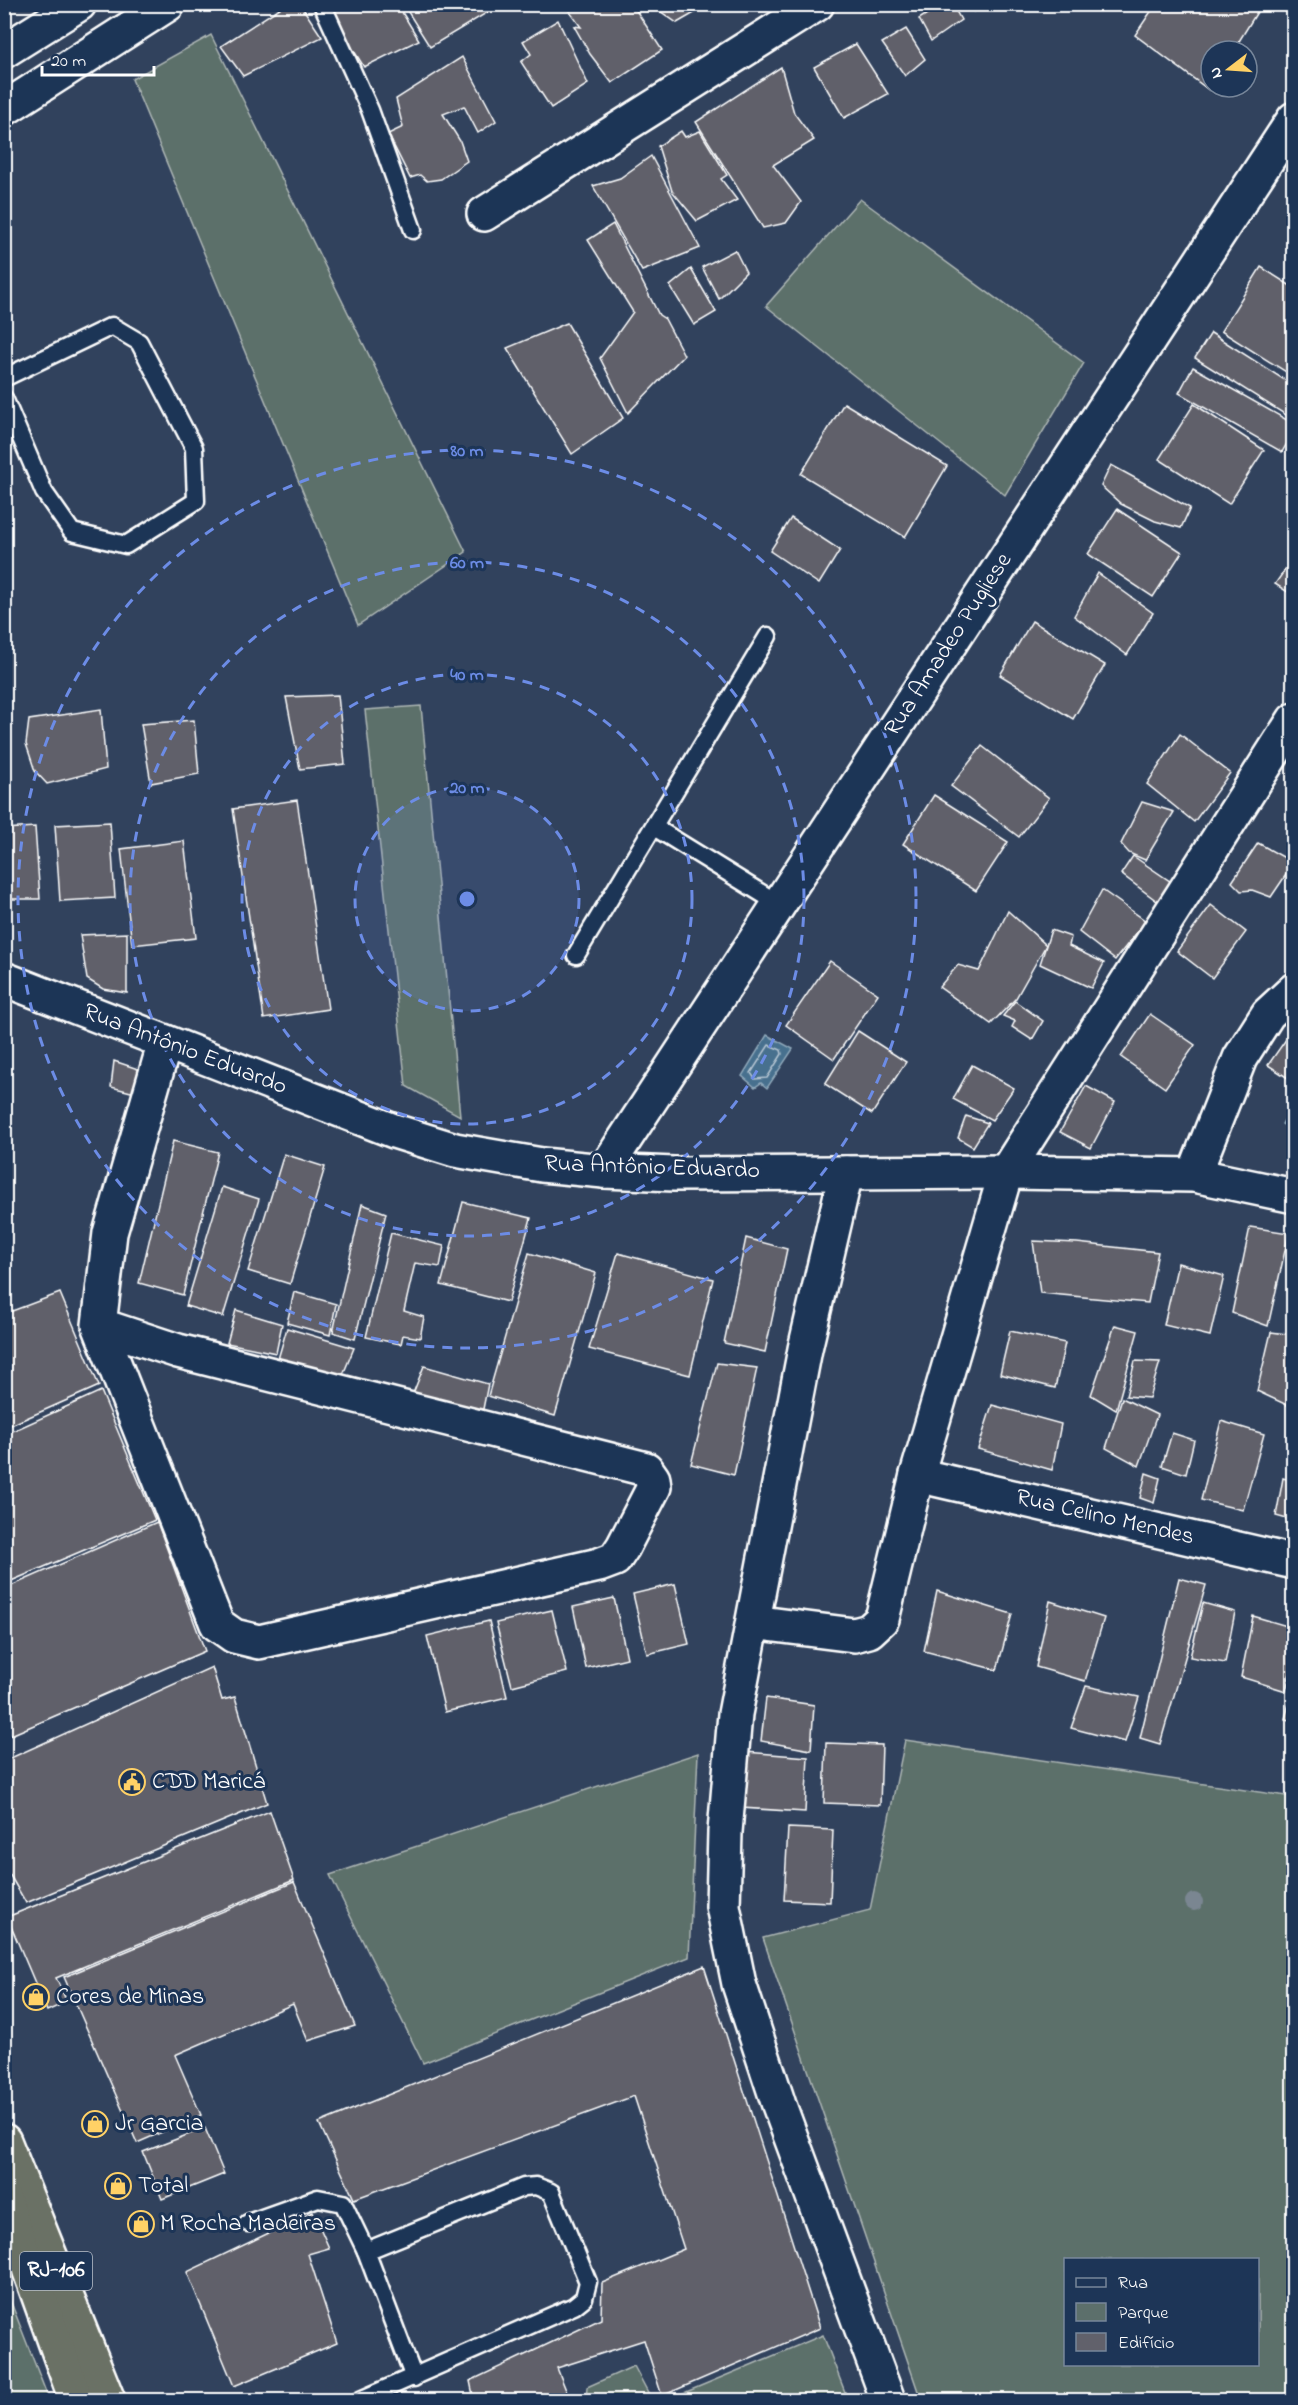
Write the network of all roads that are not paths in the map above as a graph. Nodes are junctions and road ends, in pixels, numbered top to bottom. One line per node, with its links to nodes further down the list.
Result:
1 (79, 4): 6 (street)
2 (168, 4): 5 (street)
3 (322, 4): 10 (lane)
4 (817, 4): 9 (street)
5 (133, 13): 7 (street)
6 (4, 51)
7 (4, 109)
8 (1293, 119): 16 (street, Rua Amadeo Pugliese)
9 (484, 214)
10 (413, 230)
11 (4, 378): 12 (lane)
12 (4, 398)
13 (768, 636): 15 (lane)
14 (1293, 720): 22 (street)
15 (654, 827): 16 (lane); 17 (lane)
16 (779, 904): 21 (street, Rua Amadeo Pugliese)
17 (576, 955)
18 (4, 979): 20 (street, Rua Antônio Eduardo)
19 (1293, 990): 24 (street)
20 (165, 1042): 21 (street, Rua Antônio Eduardo); 26 (street)
21 (604, 1171): 23 (street, Rua Antônio Eduardo)
22 (1006, 1172): 23 (street, Rua Antônio Eduardo); 24 (street, Rua Antônio Eduardo); 27 (street)
23 (846, 1173): 29 (street)
24 (1194, 1175): 25 (street, Rua Antônio Eduardo)
25 (1293, 1196)
26 (99, 1325): 26 (street)
27 (917, 1475): 28 (street, Rua Celino Mendes); 29 (street)
28 (1293, 1562)
29 (753, 1622): 38 (street)
30 (4, 2141): 36 (highway, RJ-106)
31 (4, 2199): 35 (highway)
32 (248, 2223): 33 (lane)
33 (366, 2251): 34 (lane); 34 (lane)
34 (414, 2378): 37 (lane)
35 (76, 2400)
36 (108, 2400)
37 (360, 2400)
38 (888, 2400)

